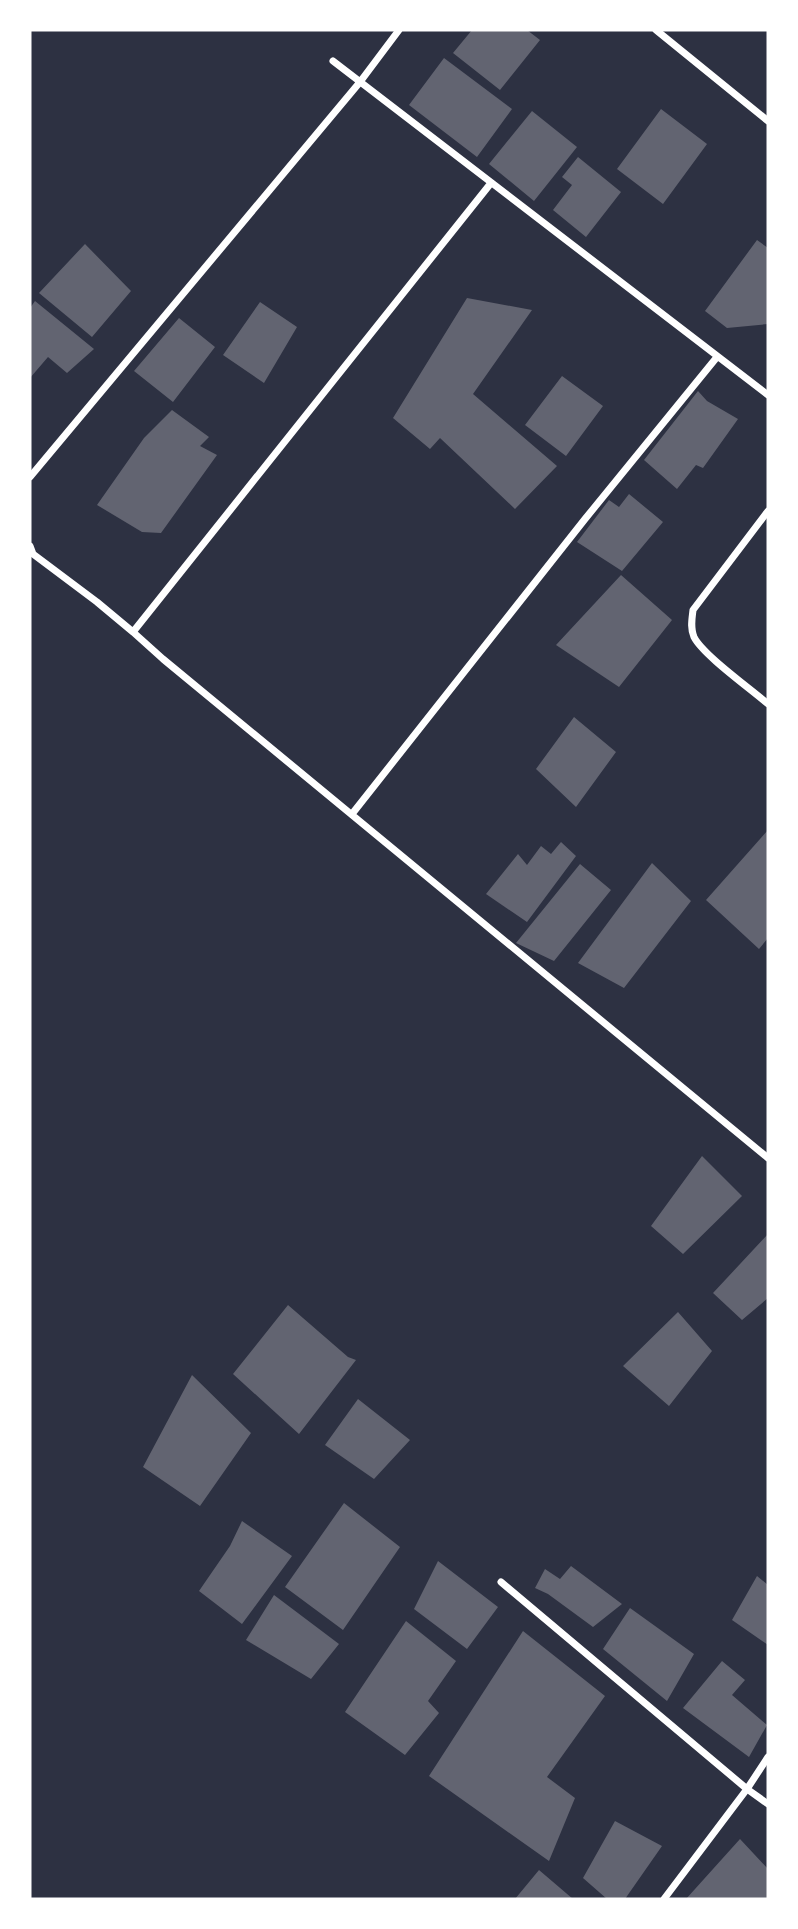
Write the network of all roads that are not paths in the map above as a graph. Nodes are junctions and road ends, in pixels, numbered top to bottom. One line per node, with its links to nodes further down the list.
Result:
1 (399, 30): 4 (street)
2 (656, 30): 5 (street)
3 (333, 61): 4 (street)
4 (360, 82): 6 (street); 9 (street)
5 (768, 121)
6 (491, 183): 7 (street); 12 (street)
7 (718, 356): 8 (street); 14 (street)
8 (768, 395)
9 (30, 477)
10 (768, 511): 13 (street)
11 (30, 546): 12 (street)
12 (133, 632): 14 (street)
13 (768, 704)
14 (352, 814): 15 (street)
15 (768, 1158)
16 (501, 1582): 18 (street)
17 (768, 1757): 18 (street)
18 (747, 1789): 19 (street); 20 (street)
19 (768, 1804)
20 (664, 1899)

